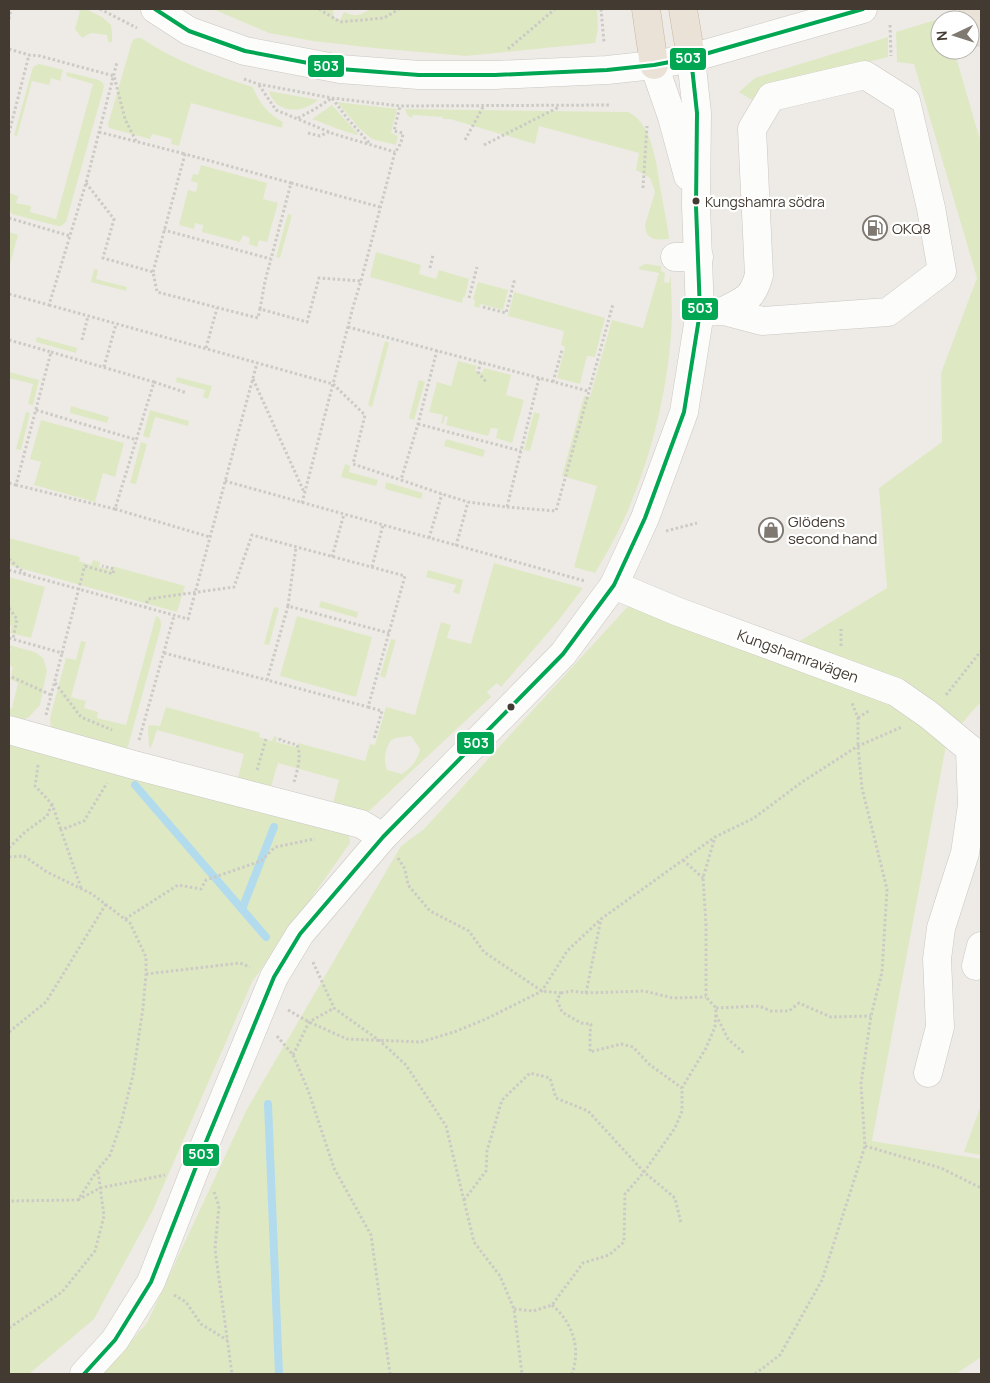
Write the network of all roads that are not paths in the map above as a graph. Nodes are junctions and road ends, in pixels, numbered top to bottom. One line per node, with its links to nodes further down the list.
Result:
1 (154, 9): 8 (street)
2 (646, 9): 8 (highway)
3 (682, 9): 7 (highway)
4 (863, 9): 7 (street)
5 (974, 9): 6 (highway)
6 (981, 32)
7 (691, 58): 8 (street); 9 (street)
8 (654, 65): 9 (street)
9 (696, 206): 10 (street)
10 (712, 312): 10 (street); 11 (street)
11 (614, 585): 13 (street, Kungshamravägen); 14 (street)
12 (9, 730): 14 (street)
13 (976, 753): 15 (street)
14 (383, 837): 16 (street)
15 (928, 1073)
16 (84, 1374)

